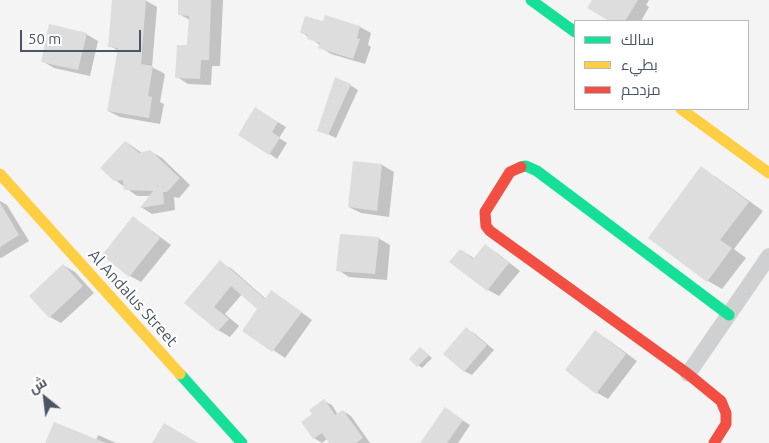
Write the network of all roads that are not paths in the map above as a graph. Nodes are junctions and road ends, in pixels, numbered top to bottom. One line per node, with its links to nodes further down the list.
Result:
1 (530, 0): 2 (street)
2 (574, 31)
3 (682, 110): 4 (street)
4 (769, 173)
5 (0, 174): 9 (street, Al Andalus Street)
6 (769, 256): 7 (street)
7 (729, 315): 8 (street); 8 (street)
8 (688, 374): 10 (street)
9 (242, 443)
10 (714, 443)

